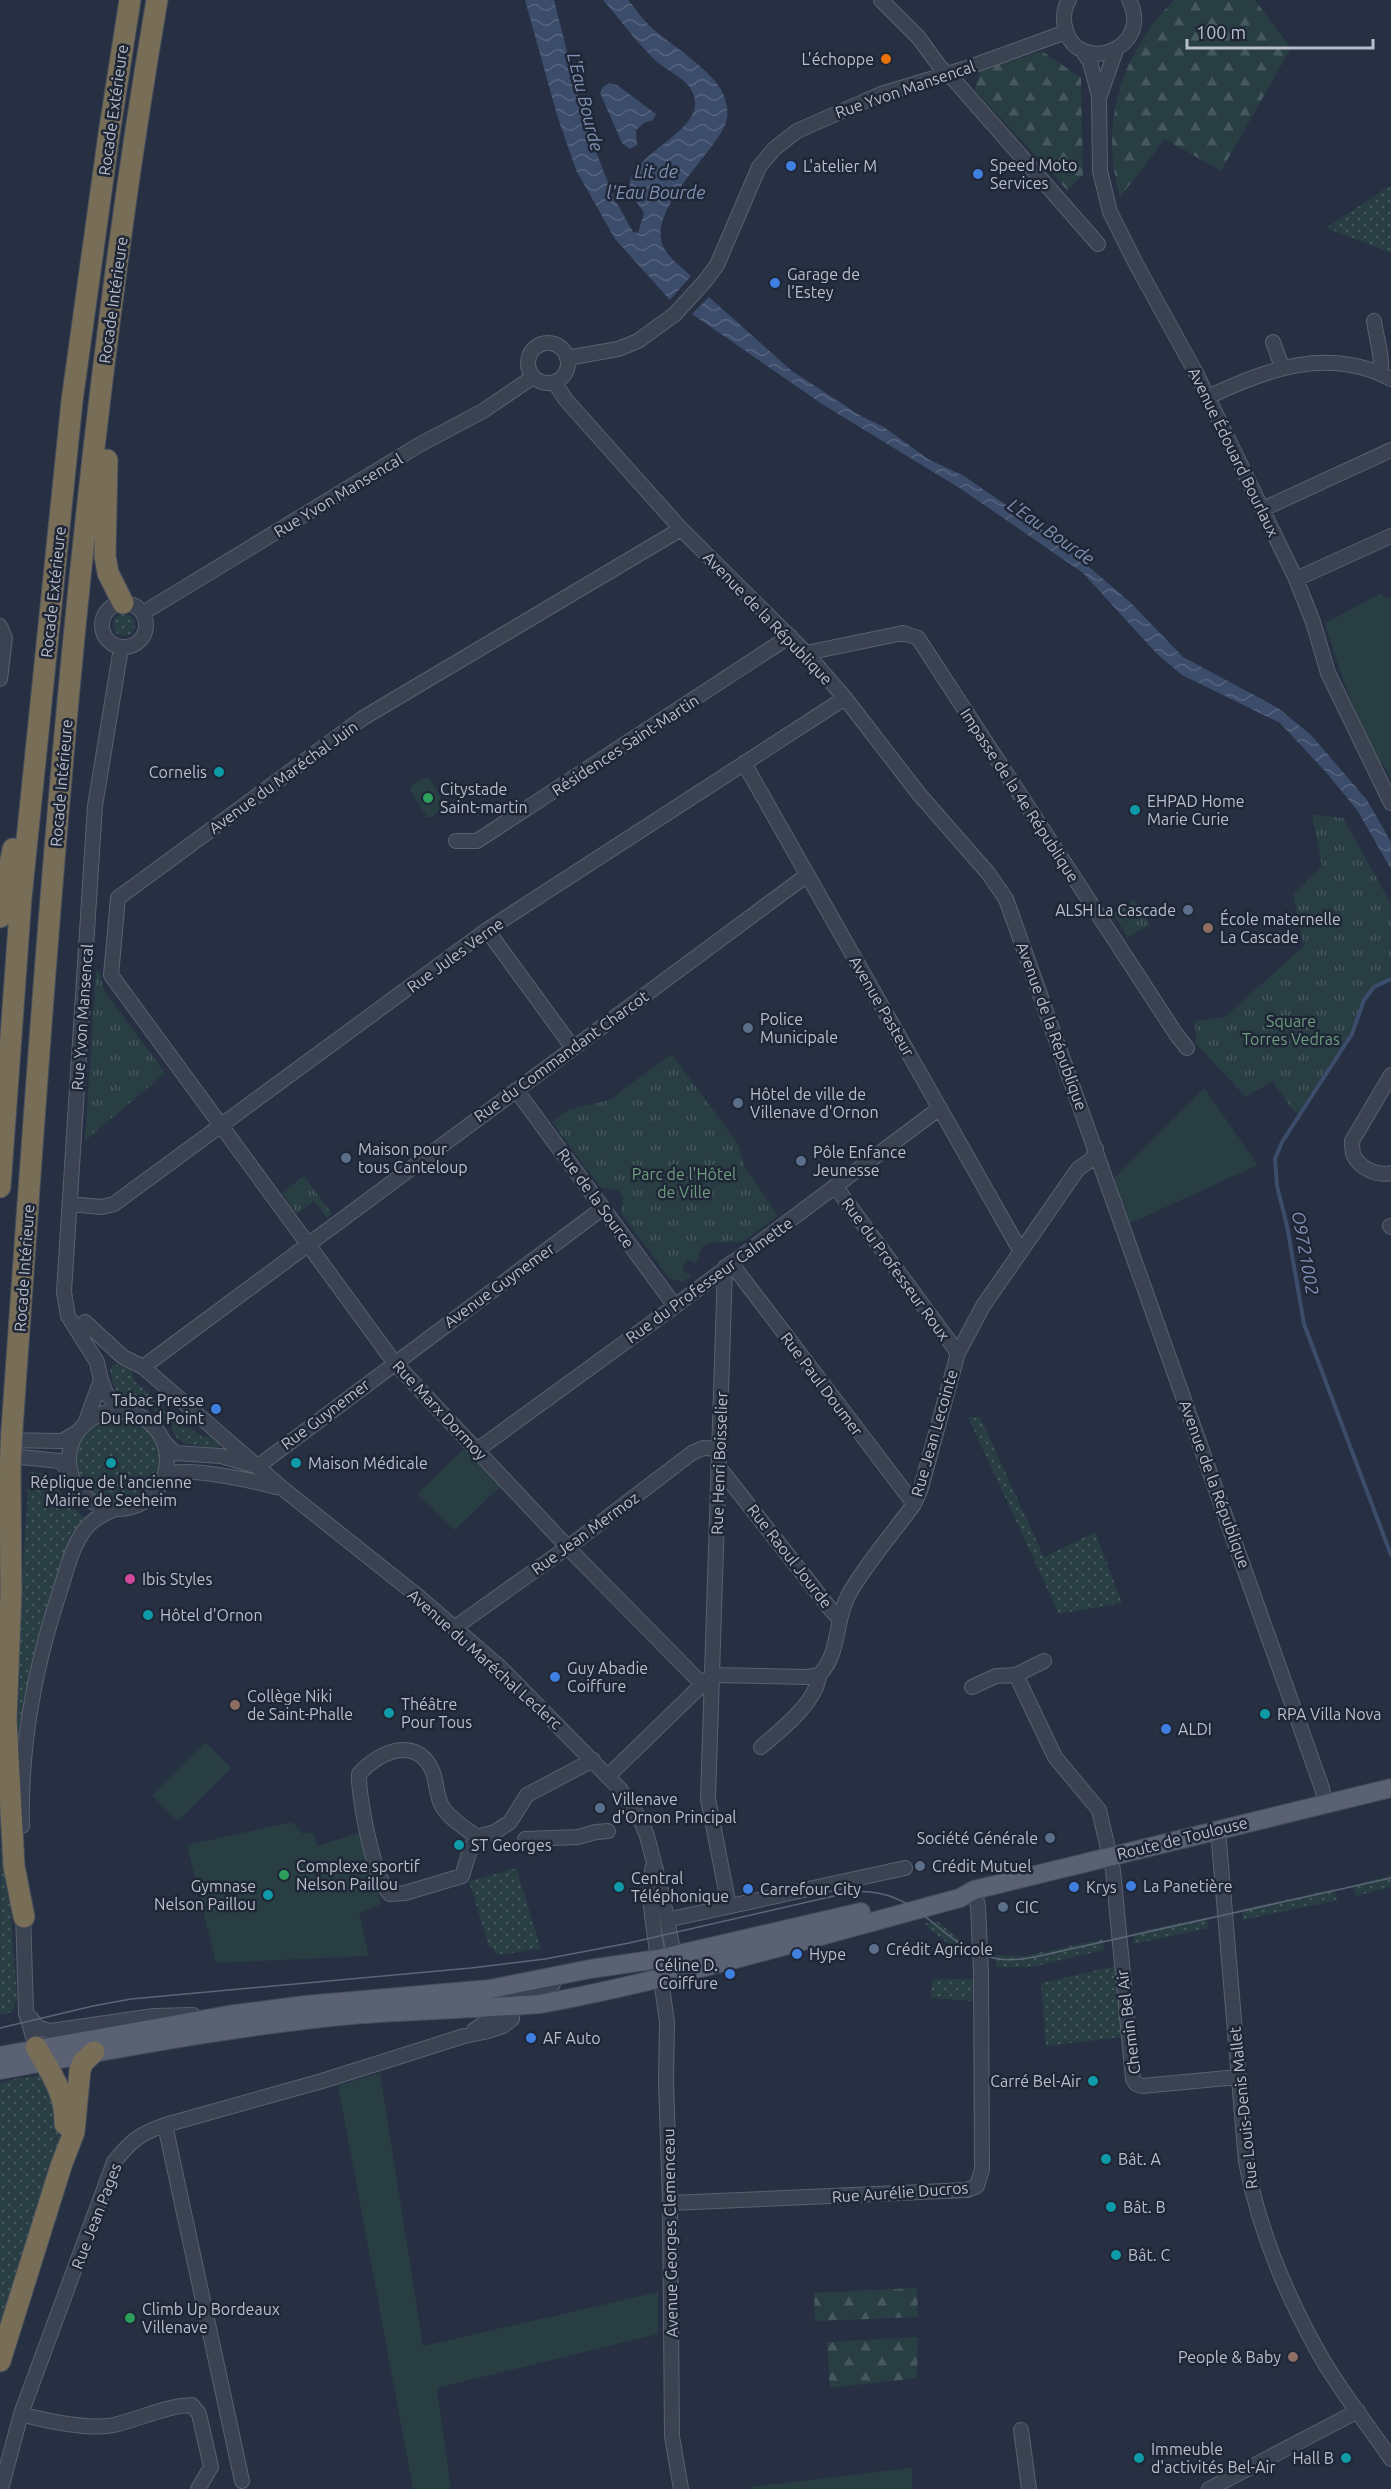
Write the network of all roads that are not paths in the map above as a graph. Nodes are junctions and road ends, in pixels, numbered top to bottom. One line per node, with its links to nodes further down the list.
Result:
1 (130, 0): 30 (highway, Rocade Extérieure)
2 (157, 0): 17 (highway, Rocade Intérieure)
3 (881, 0): 9 (street)
4 (1069, 0): 6 (street)
5 (1131, 1): 8 (street, Avenue Édouard Bourlaux)
6 (1066, 32): 7 (street, Avenue Édouard Bourlaux); 9 (street, Rue Yvon Mansencal)
7 (1082, 50): 8 (street); 10 (street, Avenue Édouard Bourlaux)
8 (1116, 50): 10 (street, Avenue Édouard Bourlaux)
9 (948, 74): 11 (street); 14 (street, Rue Yvon Mansencal)
10 (1099, 98): 20 (street, Avenue Édouard Bourlaux)
11 (1098, 244)
12 (1374, 321): 16 (street)
13 (1273, 342): 15 (street)
14 (567, 358): 18 (street); 19 (street)
15 (1282, 367): 16 (street); 20 (street)
16 (1385, 376)
17 (103, 377): 26 (highway); 66 (highway, Rocade Intérieure)
18 (533, 377): 19 (street); 27 (street, Rue Yvon Mansencal)
19 (555, 382): 23 (street, Avenue de la République)
20 (1208, 397): 22 (street, Avenue Édouard Bourlaux)
21 (1391, 450): 22 (street)
22 (1263, 509): 25 (street, Avenue Édouard Bourlaux)
23 (681, 529): 29 (street, Avenue de la République); 46 (street, Avenue du Maréchal Juin)
24 (1391, 536): 25 (street)
25 (1296, 579): 36 (street, Avenue Édouard Bourlaux)
26 (123, 603): 27 (street); 31 (street)
27 (143, 613): 31 (street)
28 (0, 626): 33 (street)
29 (790, 636): 32 (street, Avenue de la République); 37 (street, Résidences Saint-Martin)
30 (47, 647): 39 (highway); 50 (highway, Rocade Extérieure)
31 (121, 648): 51 (street, Rue Yvon Mansencal)
32 (806, 653): 34 (street, Avenue de la République); 42 (street, Impasse de la 4e République)
33 (0, 679)
34 (845, 698): 35 (street, Rue Jules Verne); 47 (street, Avenue de la République)
35 (744, 763): 38 (street, Avenue Pasteur); 40 (street, Rue Jules Verne)
36 (1391, 803)
37 (456, 841)
38 (807, 875): 41 (street, Rue du Commandant Charcot); 45 (street, Avenue Pasteur)
39 (0, 916)
40 (488, 930): 41 (street); 46 (street, Rue Jules Verne)
41 (573, 1048): 44 (street, Rue du Commandant Charcot)
42 (1187, 1048)
43 (1391, 1075): 48 (street)
44 (516, 1090): 52 (street, Rue de la Source); 53 (street, Rue du Commandant Charcot)
45 (940, 1108): 49 (street, Rue du Professeur Calmette); 54 (street, Avenue Pasteur)
46 (221, 1126): 51 (street, Rue Jules Verne); 53 (street, Rue Marx Dormoy)
47 (1096, 1149): 54 (street, Rue Jean Lecointe); 91 (street, Avenue de la République)
48 (1391, 1173)
49 (835, 1186): 55 (street, Rue du Professeur Calmette); 58 (street, Rue du Professeur Roux)
50 (0, 1187)
51 (70, 1204): 60 (street, Rue Yvon Mansencal)
52 (603, 1208): 56 (street, Rue de la Source); 61 (street, Avenue Guynemer)
53 (306, 1245): 61 (street, Rue Marx Dormoy); 62 (street, Rue du Commandant Charcot)
54 (1020, 1250): 58 (street, Rue Jean Lecointe)
55 (728, 1265): 56 (street, Rue du Professeur Calmette); 68 (street, Rue Henri Boisselier); 76 (street, Rue Paul Doumer)
56 (675, 1306): 69 (street, Rue du Professeur Calmette)
57 (85, 1323): 59 (street)
58 (958, 1353): 76 (street, Rue Jean Lecointe)
59 (123, 1357): 60 (street); 62 (street)
60 (98, 1362): 63 (street, Rue Yvon Mansencal)
61 (394, 1362): 69 (street, Rue Marx Dormoy); 72 (street, Rue Guynemer)
62 (143, 1367): 72 (street)
63 (101, 1380): 64 (street, Rue Yvon Mansencal); 65 (street, Rue Yvon Mansencal)
64 (120, 1410): 65 (street); 67 (street)
65 (81, 1428): 66 (street); 73 (street)
66 (6, 1435): 70 (highway, Rocade Intérieure, bridge)
67 (164, 1442): 72 (street, Avenue du Maréchal Leclerc); 74 (street)
68 (719, 1449): 71 (street, Rue Henri Boisselier); 78 (street, Rue Jean Mermoz)
69 (477, 1450): 78 (street, Rue Marx Dormoy)
70 (5, 1462): 73 (street); 79 (highway, Rocade Intérieure); 100 (highway)
71 (718, 1466): 80 (street, Rue Raoul Jourde); 85 (street, Rue Henri Boisselier)
72 (256, 1467): 75 (street, Avenue du Maréchal Leclerc)
73 (71, 1474): 77 (street)
74 (162, 1481): 75 (street, Avenue du Maréchal Leclerc); 77 (street)
75 (282, 1488): 81 (street, Avenue du Maréchal Leclerc)
76 (914, 1504): 80 (street, Rue Jean Lecointe)
77 (115, 1509): 100 (street)
78 (568, 1546): 81 (street, Rue Jean Mermoz); 85 (street, Rue Marx Dormoy)
79 (0, 1570)
80 (839, 1618): 83 (street, Rue Jean Lecointe)
81 (454, 1628): 88 (street, Avenue du Maréchal Leclerc)
82 (1044, 1661): 84 (street)
83 (819, 1675): 85 (street); 87 (street, Rue Jean Lecointe)
84 (1016, 1675): 86 (street); 96 (street, Chemin Bel Air)
85 (706, 1679): 89 (street); 99 (street, Rue Henri Boisselier)
86 (972, 1687)
87 (761, 1747)
88 (593, 1760): 89 (street, Avenue du Maréchal Leclerc); 94 (street)
89 (608, 1776): 102 (street, Avenue du Maréchal Leclerc)
90 (1391, 1788): 91 (main road, Route de Toulouse)
91 (1325, 1802): 92 (main road, Route de Toulouse)
92 (1218, 1830): 96 (main road, Route de Toulouse); 112 (street, Rue Louis-Denis Mallet)
93 (608, 1831): 95 (street)
94 (477, 1837): 94 (street)
95 (525, 1839)
96 (1110, 1856): 98 (main road, Route de Toulouse); 112 (street, Chemin Bel Air)
97 (905, 1868): 99 (street)
98 (974, 1890): 102 (main road, Route de Toulouse); 104 (main road, Route de Toulouse); 115 (street, Rue Aurélie Ducros)
99 (729, 1906): 101 (street)
100 (24, 1917): 107 (street)
101 (671, 1919)
102 (666, 1957): 103 (main road, Route de Toulouse); 104 (street)
103 (608, 1967): 105 (main road, Route de Toulouse); 106 (street)
104 (661, 1977): 106 (main road, Route de Toulouse); 115 (street, Avenue Georges Clemenceau)
105 (496, 1987): 106 (street); 108 (main road, Route de Toulouse)
106 (512, 2006): 109 (main road, Route de Toulouse); 113 (street, Rue Jean Pages)
107 (26, 2013): 108 (street); 110 (street)
108 (228, 2015): 110 (main road, Route de Toulouse)
109 (94, 2052): 110 (main road, Route de Toulouse); 114 (highway)
110 (40, 2055): 111 (main road); 114 (highway)
111 (1, 2062)
112 (1238, 2077): 117 (street, Rue Louis-Denis Mallet)
113 (165, 2125): 118 (street, Rue Jean Pages); 121 (street)
114 (61, 2166): 116 (highway)
115 (670, 2203): 124 (street, Avenue Georges Clemenceau)
116 (0, 2361)
117 (1358, 2411): 120 (street, Rue Louis-Denis Mallet); 126 (street)
118 (21, 2414): 122 (street, Rue Jean Pages); 123 (street)
119 (1021, 2430): 125 (street)
120 (1391, 2459)
121 (242, 2481)
122 (1, 2489)
123 (198, 2489)
124 (681, 2489)
125 (1029, 2489)
126 (1209, 2489)

